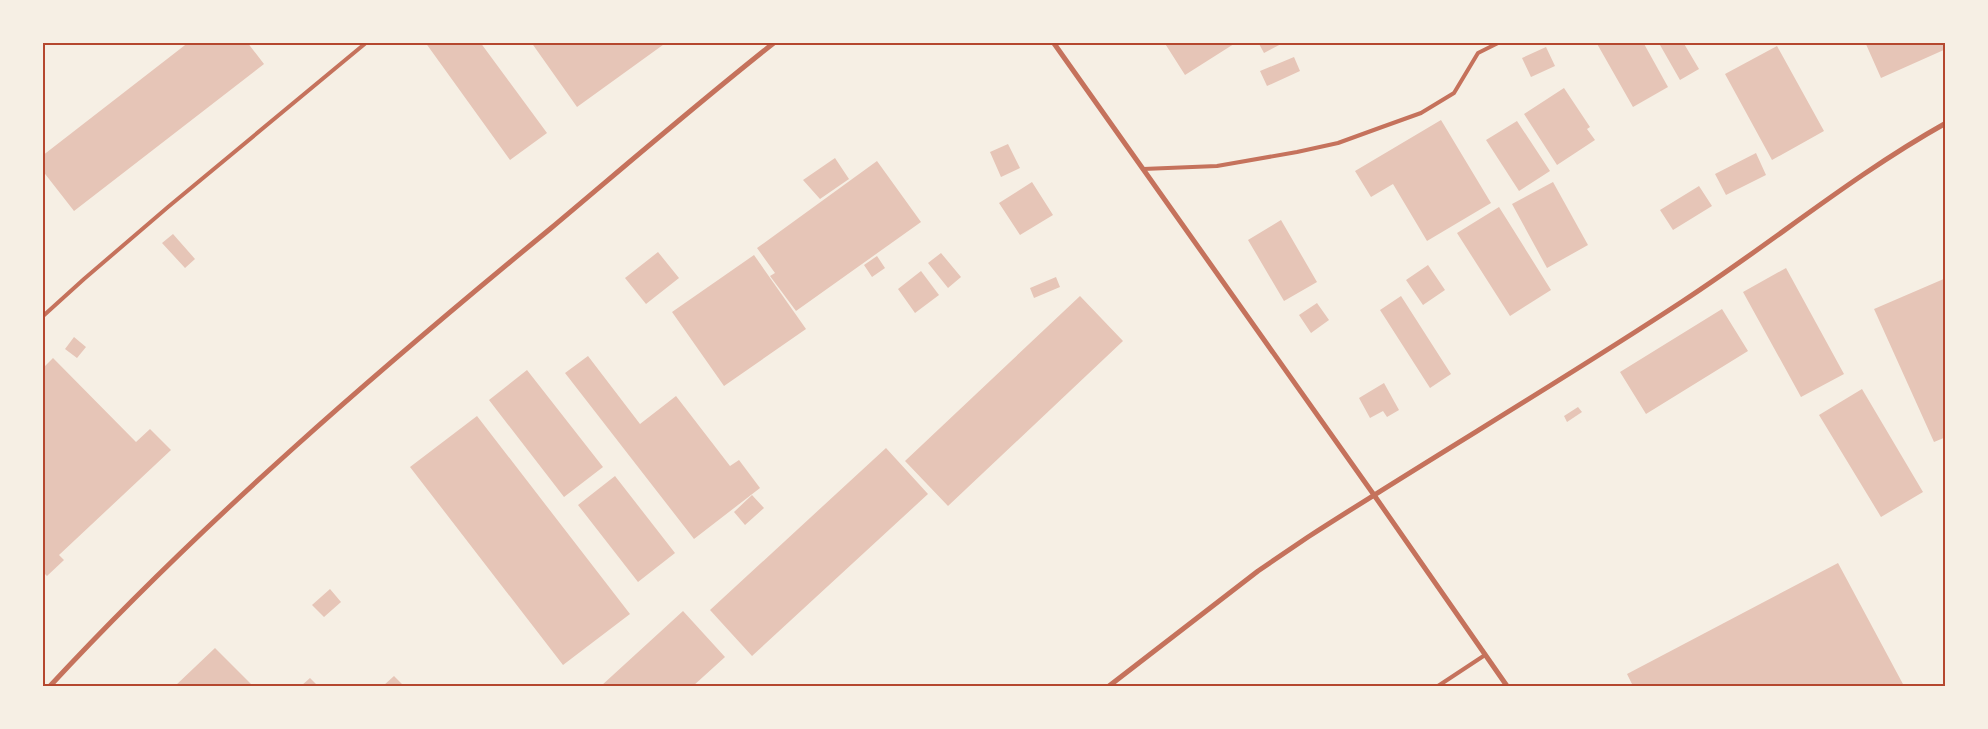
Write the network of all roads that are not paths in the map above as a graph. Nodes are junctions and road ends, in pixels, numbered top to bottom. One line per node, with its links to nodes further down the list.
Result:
1 (367, 42): 7 (lane)
2 (776, 42): 10 (street)
3 (1053, 42): 6 (street)
4 (1500, 42): 6 (lane)
5 (1946, 123): 8 (street)
6 (1142, 169): 8 (street)
7 (42, 317)
8 (1374, 495): 9 (street); 11 (street)
9 (1485, 655): 12 (lane); 13 (street)
10 (50, 686)
11 (1109, 686)
12 (1438, 686)
13 (1507, 686)

